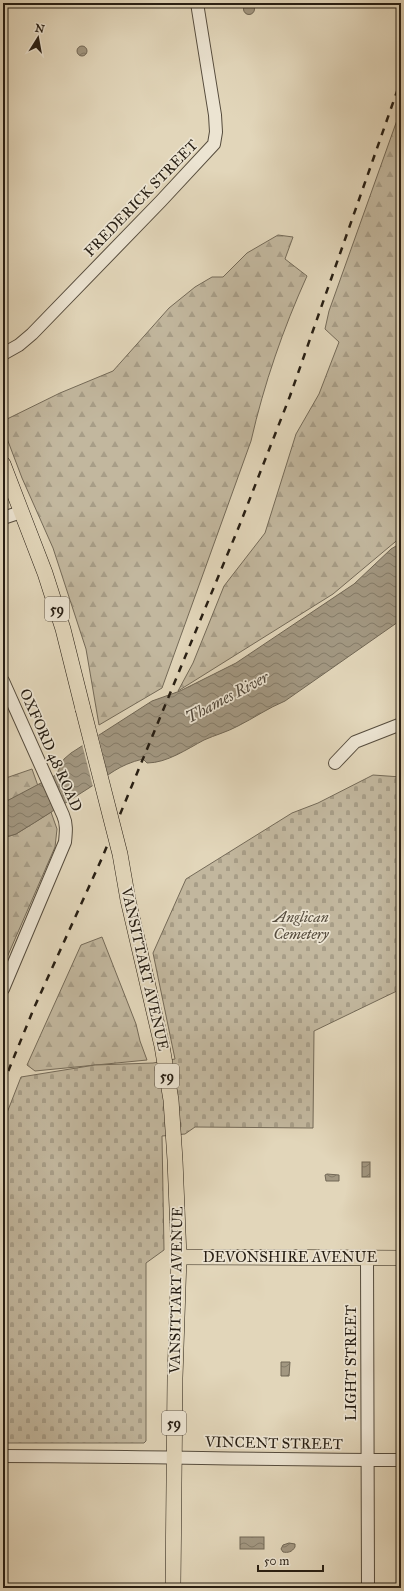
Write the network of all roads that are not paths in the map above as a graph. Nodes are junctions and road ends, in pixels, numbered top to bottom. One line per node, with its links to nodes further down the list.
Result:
1 (197, 3): 2 (street, FREDERICK STREET)
2 (3, 354)
3 (3, 464): 4 (main road, VANSITTART AVENUE / 59)
4 (21, 512): 5 (street); 10 (main road, VANSITTART AVENUE / 59, bridge)
5 (3, 518)
6 (3, 681): 9 (street, OXFORD 48 ROAD)
7 (401, 724): 8 (street)
8 (335, 763)
9 (3, 989)
10 (179, 1257): 11 (main road, DEVONSHIRE AVENUE); 14 (main road, VANSITTART AVENUE / 59)
11 (367, 1258): 12 (main road, DEVONSHIRE AVENUE); 15 (street, LIGHT STREET)
12 (401, 1258)
13 (3, 1456): 14 (street, VINCENT STREET)
14 (174, 1458): 15 (street, VINCENT STREET); 17 (main road, VANSITTART AVENUE / 59)
15 (368, 1460): 16 (street, VINCENT STREET); 18 (street, LIGHT STREET)
16 (401, 1460)
17 (173, 1588)
18 (368, 1588)

